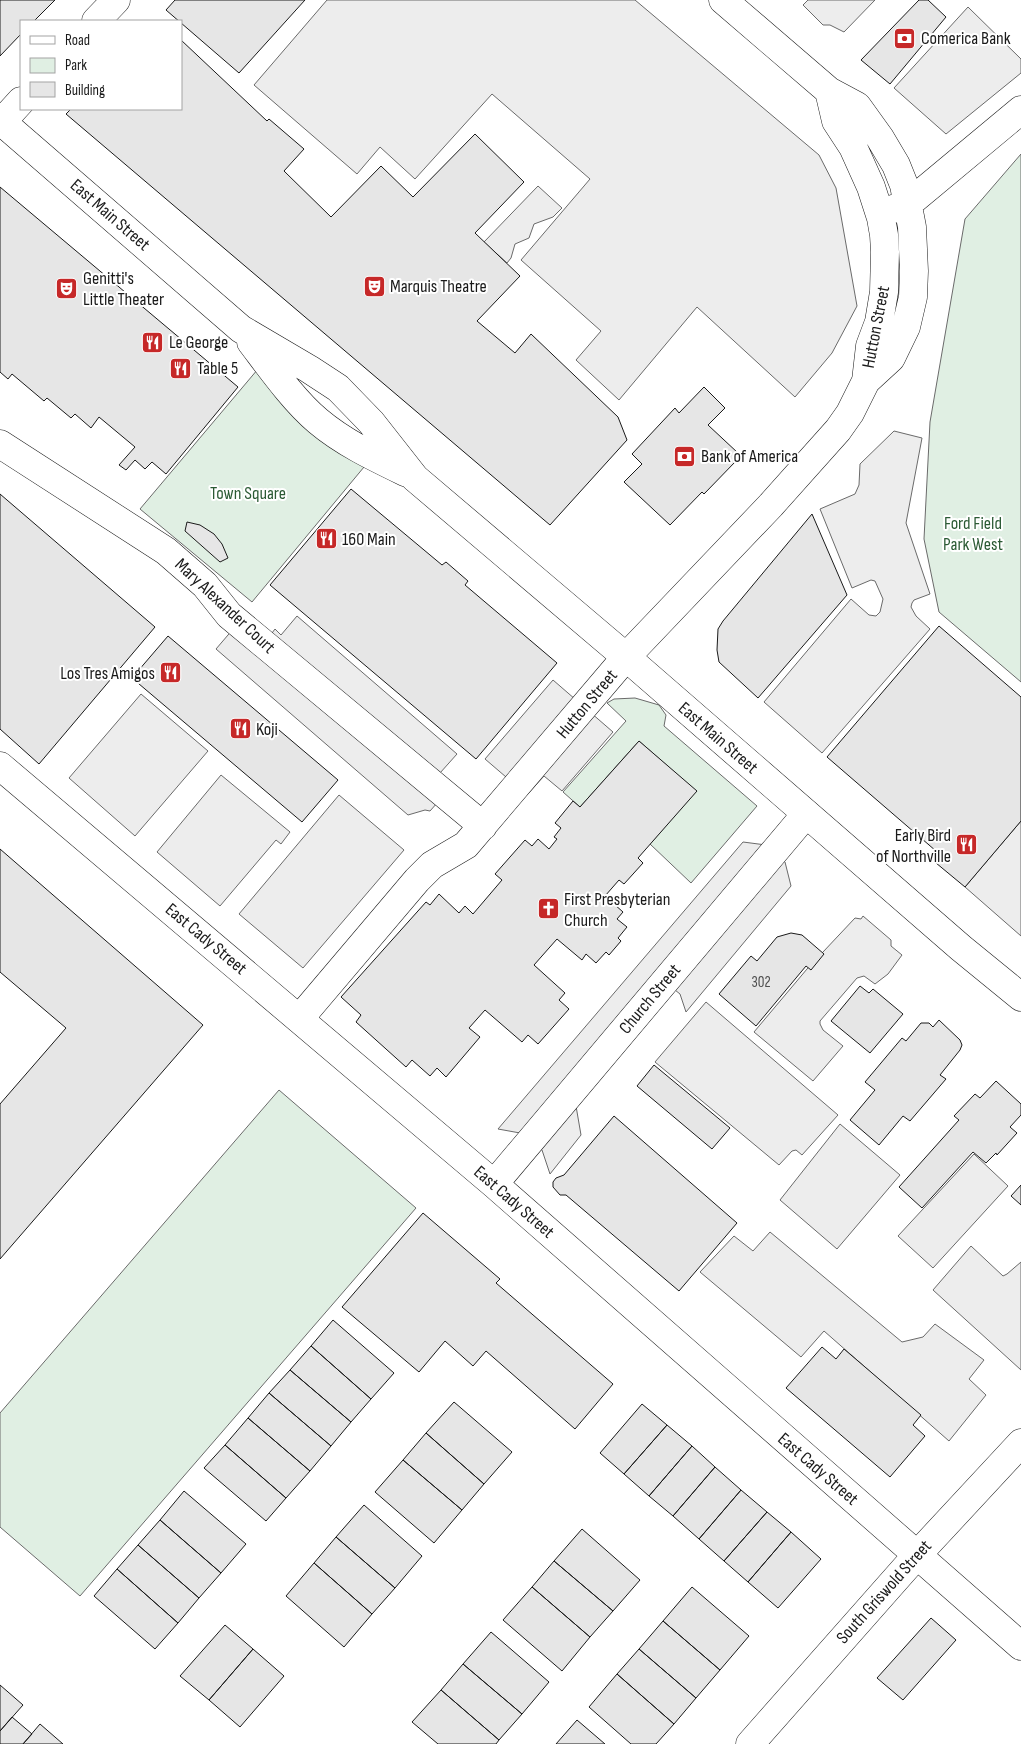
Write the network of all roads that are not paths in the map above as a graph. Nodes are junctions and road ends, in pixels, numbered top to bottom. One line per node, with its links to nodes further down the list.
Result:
1 (116, 0): 3 (street)
2 (723, 0): 4 (street, Hutton Street)
3 (97, 20)
4 (829, 91): 8 (street, Hutton Street); 9 (street, Hutton Street)
5 (20, 102): 7 (street)
6 (1021, 110): 8 (street)
7 (1, 122): 10 (street, East Main Street)
8 (908, 204): 9 (street); 11 (street, Hutton Street)
9 (880, 214): 11 (street, Hutton Street)
10 (241, 329): 13 (street, East Main Street); 13 (street, East Main Street)
11 (866, 381): 14 (street, Hutton Street)
12 (0, 444): 17 (street, Mary Alexander Court)
13 (415, 478): 14 (street, East Main Street)
14 (626, 657): 16 (street, East Main Street); 17 (street, Hutton Street)
15 (0, 766): 19 (street, East Cady Street)
16 (806, 814): 18 (street, East Main Street); 20 (street, Church Street)
17 (483, 826): 19 (street, Hutton Street)
18 (1021, 998)
19 (300, 1018): 20 (street, East Cady Street)
20 (494, 1184): 22 (street, East Cady Street)
21 (1021, 1443): 22 (street, South Griswold Street)
22 (916, 1555): 23 (street, East Cady Street); 24 (street, South Griswold Street)
23 (1021, 1646)
24 (750, 1744)

